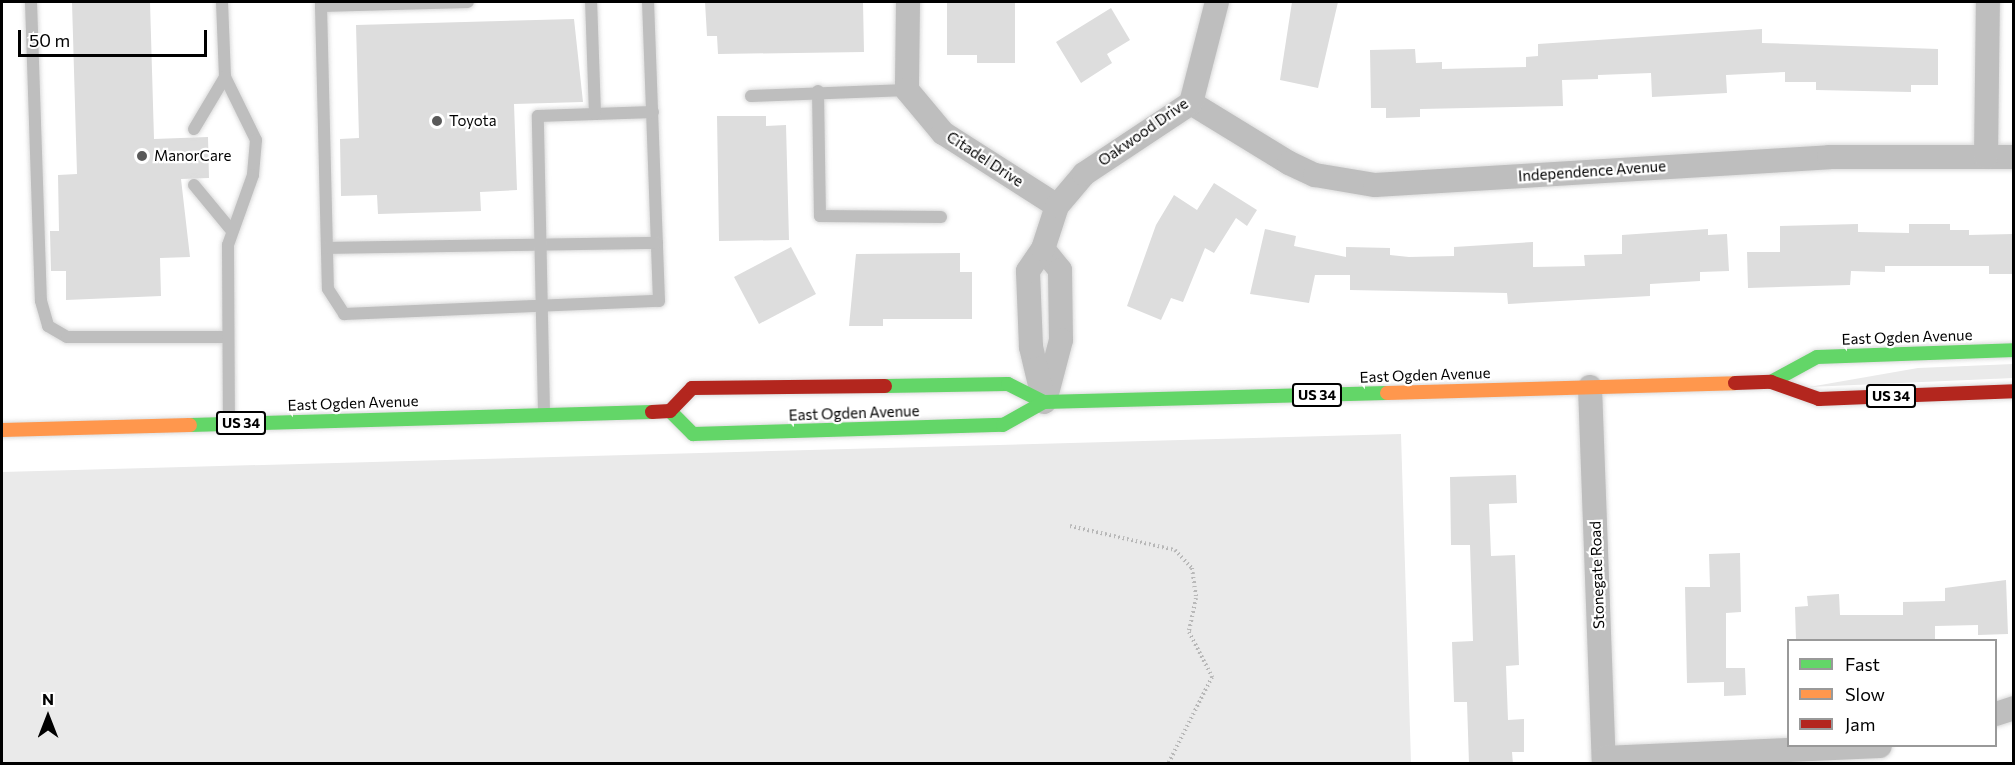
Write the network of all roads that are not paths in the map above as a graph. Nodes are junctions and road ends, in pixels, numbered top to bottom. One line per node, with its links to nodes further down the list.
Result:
1 (32, 2): 28 (lane)
2 (222, 2): 10 (lane)
3 (468, 2): 9 (lane)
4 (591, 2): 16 (lane)
5 (648, 2): 15 (lane)
6 (908, 2): 11 (street)
7 (1217, 2): 14 (street, Oakwood Drive)
8 (1988, 2): 18 (street)
9 (321, 4): 26 (lane)
10 (225, 77): 17 (lane); 23 (lane)
11 (907, 90): 12 (lane); 21 (street, Citadel Drive)
12 (818, 91): 13 (lane); 22 (lane)
13 (751, 96)
14 (1191, 103): 18 (street, Independence Avenue); 21 (street, Oakwood Drive)
15 (653, 112): 16 (lane); 24 (lane)
16 (595, 114): 25 (lane)
17 (194, 129)
18 (1986, 157): 19 (street, Independence Avenue)
19 (2013, 157)
20 (194, 185): 23 (lane)
21 (1057, 206): 33 (street, Oakwood Drive)
22 (941, 217)
23 (232, 231): 28 (lane)
24 (657, 243): 25 (lane); 27 (lane)
25 (541, 244): 26 (lane); 27 (lane)
26 (327, 248): 27 (lane)
27 (543, 307): 35 (lane)
28 (226, 337): 36 (lane)
29 (2013, 350): 30 (main road, East Ogden Avenue / US 34)
30 (1771, 382): 31 (main road, East Ogden Avenue / US 34); 32 (main road, East Ogden Avenue / US 34)
31 (1590, 387): 33 (main road, East Ogden Avenue / US 34); 41 (street, Stonegate Road)
32 (2013, 391)
33 (1044, 402): 34 (main road, East Ogden Avenue / US 34); 34 (main road, East Ogden Avenue / US 34)
34 (670, 411): 35 (main road, East Ogden Avenue / US 34)
35 (544, 414): 36 (main road, East Ogden Avenue / US 34)
36 (229, 423): 37 (main road, East Ogden Avenue / US 34)
37 (2, 430)
38 (2013, 708): 39 (street)
39 (1997, 713)
40 (1862, 747): 41 (street)
41 (1604, 761)

